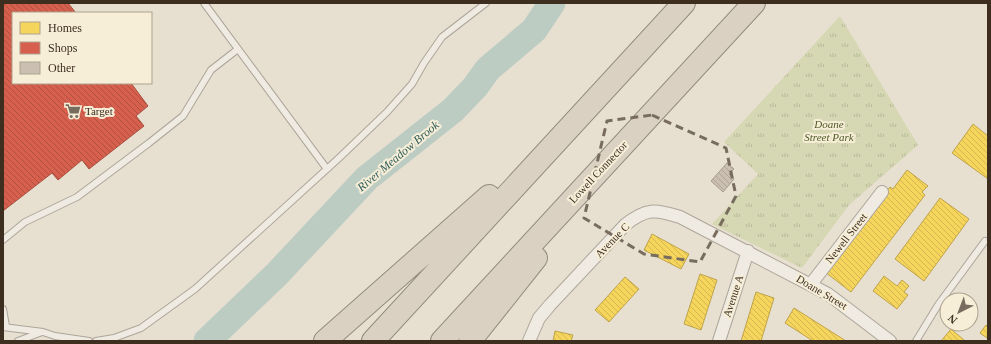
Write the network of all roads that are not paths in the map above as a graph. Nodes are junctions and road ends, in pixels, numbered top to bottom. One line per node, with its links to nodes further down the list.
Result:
1 (204, 3): 5 (lane)
2 (486, 3): 8 (lane)
3 (684, 3): 6 (highway)
4 (754, 3): 7 (highway, Lowell Connector)
5 (238, 49): 8 (lane); 10 (lane)
6 (572, 124): 20 (highway); 21 (highway)
7 (610, 159): 22 (highway, Lowell Connector); 23 (highway)
8 (327, 169): 19 (lane)
9 (882, 192): 13 (street, Newell Street)
10 (3, 240)
11 (985, 241): 27 (lane)
12 (748, 251): 13 (street, Doane Street); 24 (street, Avenue C); 25 (street, Avenue A)
13 (811, 284): 26 (street, Doane Street)
14 (3, 309): 15 (lane)
15 (5, 326): 16 (lane)
16 (43, 332): 17 (lane); 18 (lane)
17 (18, 341)
18 (89, 341)
19 (96, 341)
20 (325, 341)
21 (373, 341)
22 (442, 341)
23 (470, 341)
24 (529, 341)
25 (719, 341)
26 (890, 341)
27 (916, 341)

